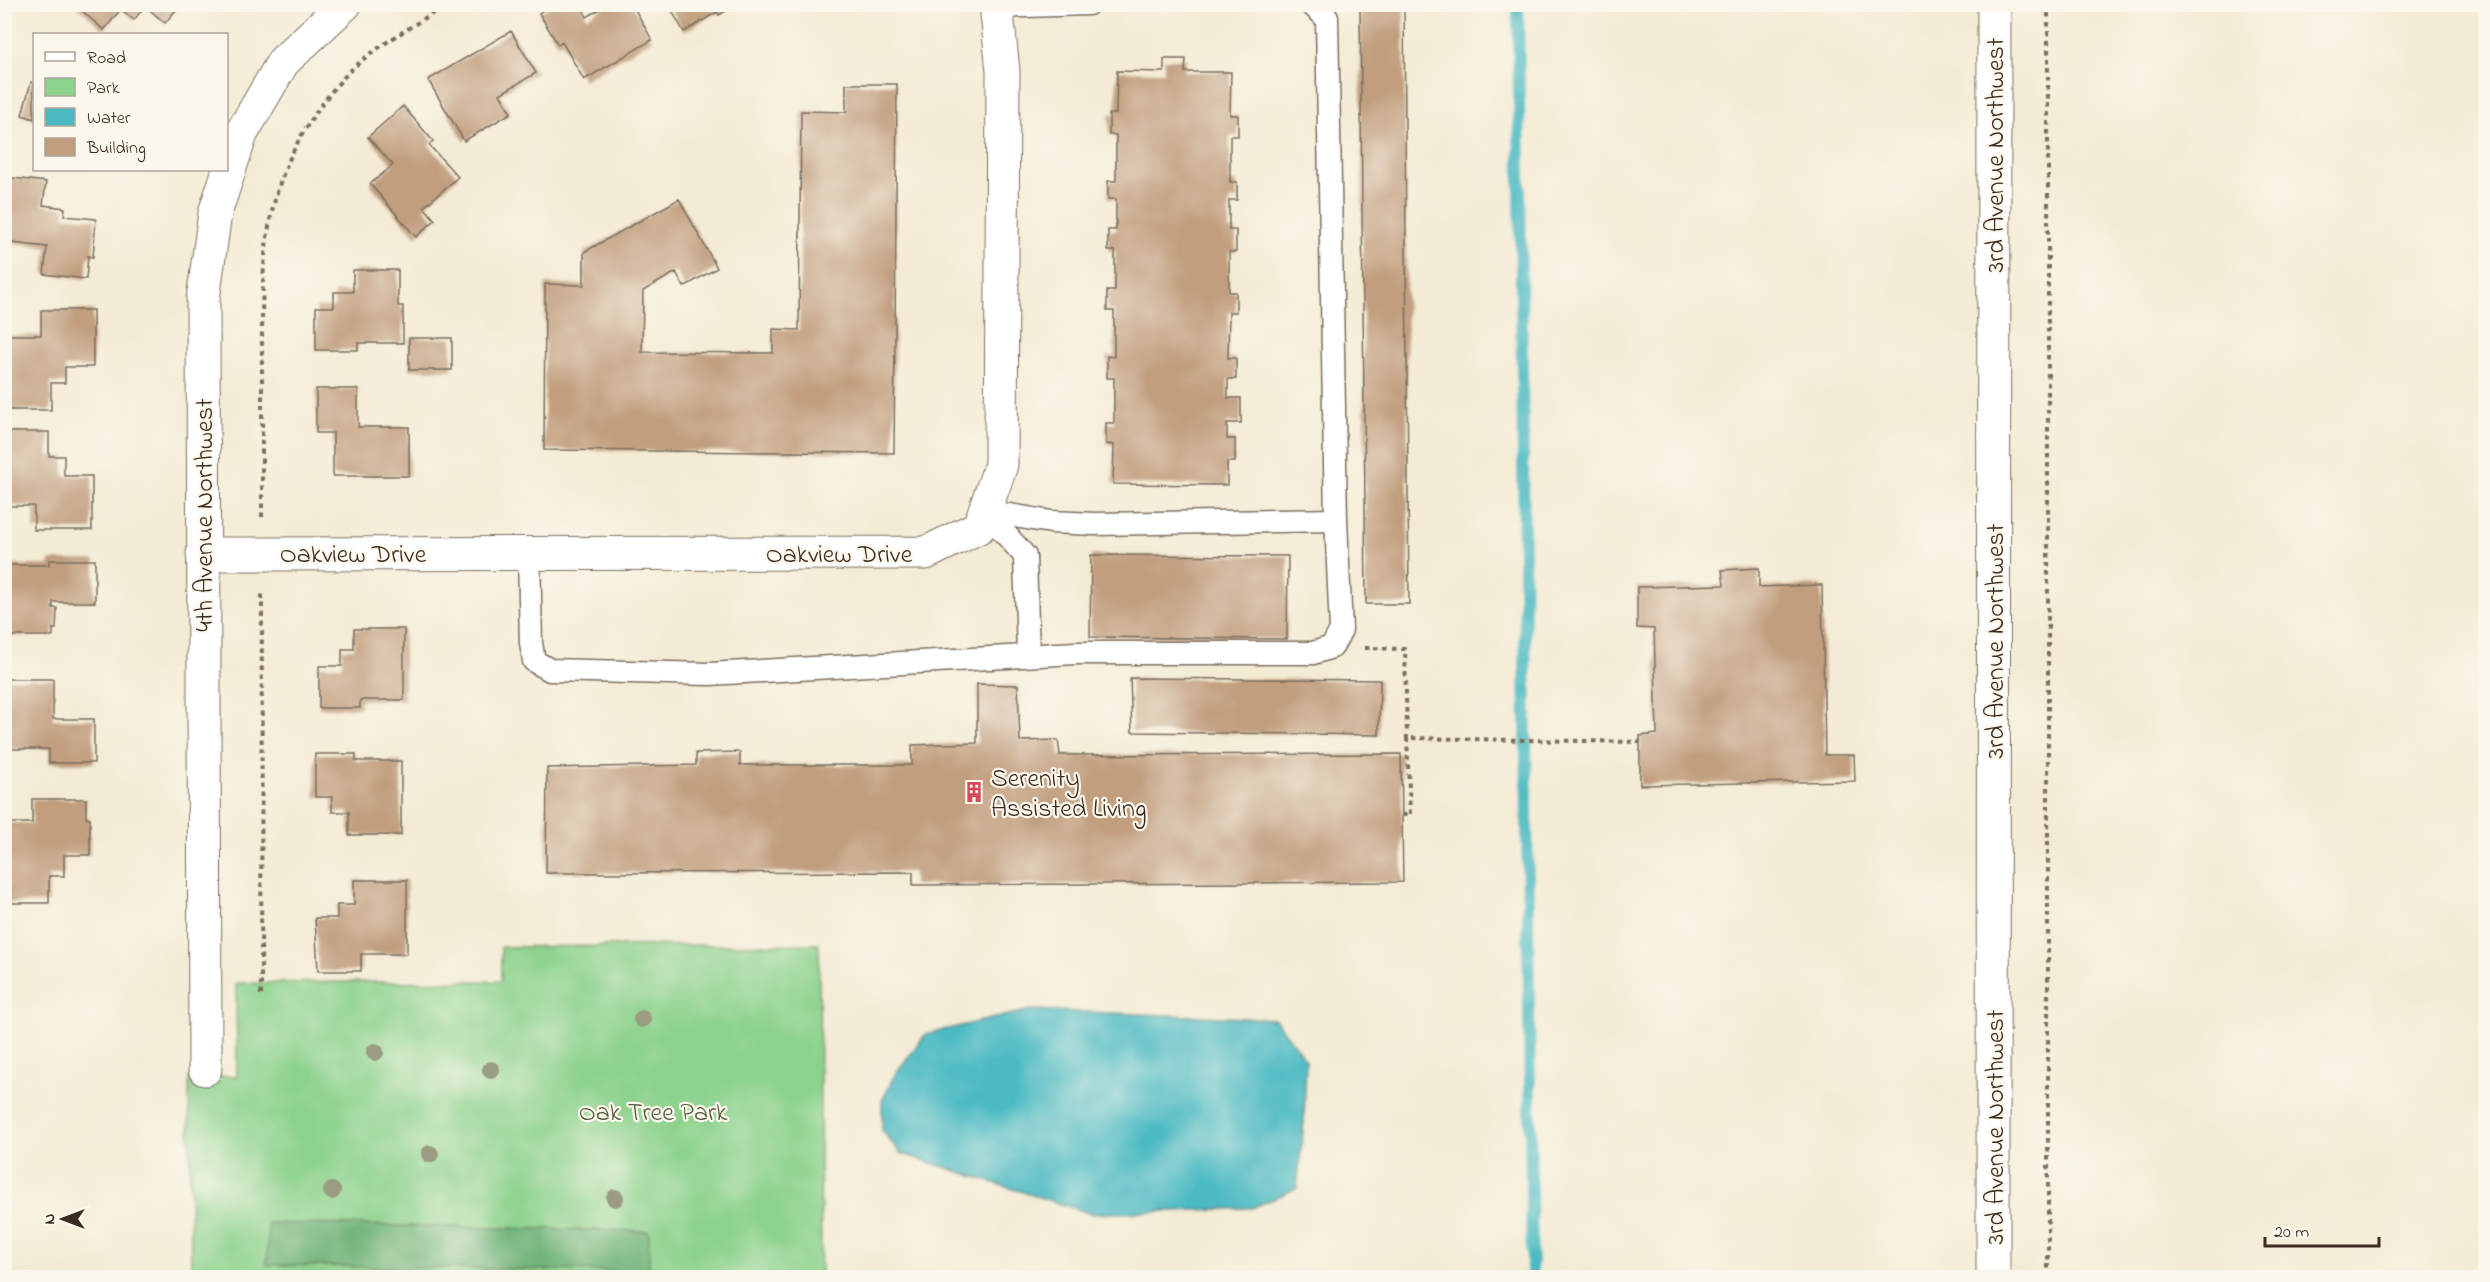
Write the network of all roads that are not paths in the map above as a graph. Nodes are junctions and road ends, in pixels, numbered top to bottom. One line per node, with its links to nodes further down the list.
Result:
1 (345, 4): 9 (street, 4th Avenue Northwest)
2 (1088, 4): 5 (lane)
3 (1311, 4): 7 (lane)
4 (1994, 4): 12 (street, 3rd Avenue Northwest)
5 (996, 6): 6 (street, Oakview Drive)
6 (985, 510): 7 (lane); 8 (street, Oakview Drive); 10 (lane)
7 (1336, 520): 10 (lane)
8 (529, 553): 9 (street, Oakview Drive); 10 (lane)
9 (203, 554): 11 (street, 4th Avenue Northwest)
10 (1028, 655)
11 (204, 1069)
12 (1994, 1278)

